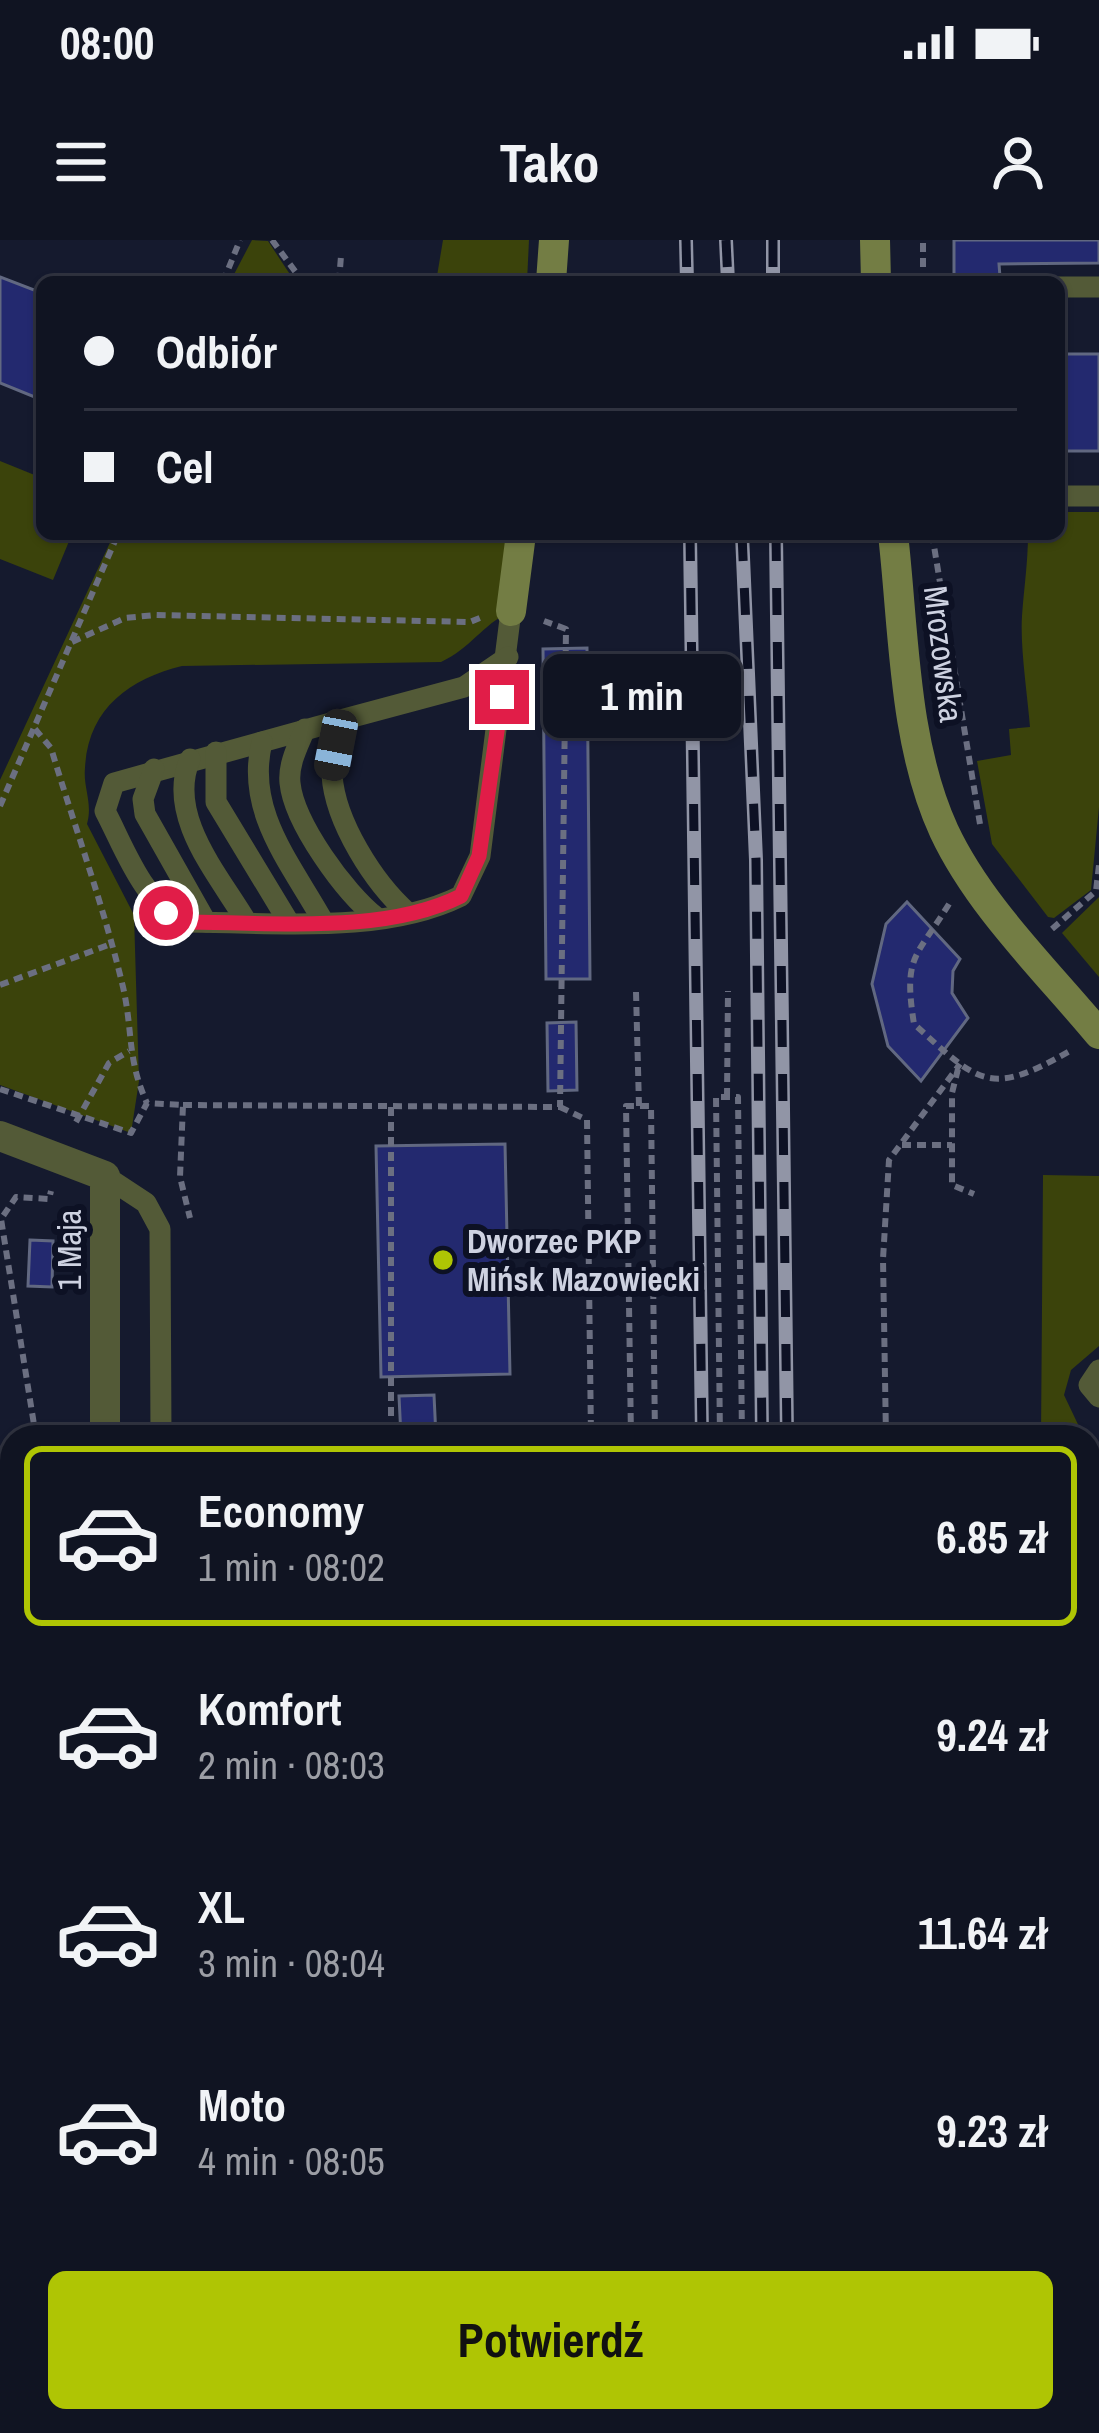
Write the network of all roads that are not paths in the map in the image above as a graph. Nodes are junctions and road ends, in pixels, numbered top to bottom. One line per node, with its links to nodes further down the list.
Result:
1 (554, 240): 3 (street)
2 (875, 240): 4 (street)
3 (551, 276)
4 (876, 276)
5 (1065, 287): 6 (lane)
6 (1099, 287)
7 (1065, 496): 8 (lane)
8 (1099, 496)
9 (520, 540): 11 (street)
10 (894, 540): 25 (street, Mrozowska)
11 (513, 611): 12 (lane)
12 (508, 657): 13 (lane); 19 (lane)
13 (352, 717): 14 (lane); 19 (lane)
14 (305, 729): 15 (lane); 20 (lane)
15 (262, 742): 16 (lane); 23 (lane)
16 (216, 752): 17 (lane); 22 (lane)
17 (190, 759): 18 (lane); 21 (lane)
18 (154, 769): 24 (lane); 24 (lane)
19 (408, 913): 20 (lane)
20 (376, 917): 23 (lane)
21 (246, 921): 22 (lane); 24 (lane)
22 (288, 921): 23 (lane)
23 (323, 921)
24 (206, 922)
25 (1099, 1034)
26 (8, 1147): 27 (street, 1 Maja)
27 (105, 1176): 30 (street, 1 Maja); 31 (lane)
28 (1099, 1370): 29 (lane)
29 (1099, 1397)
30 (105, 1425)
31 (161, 1425)

